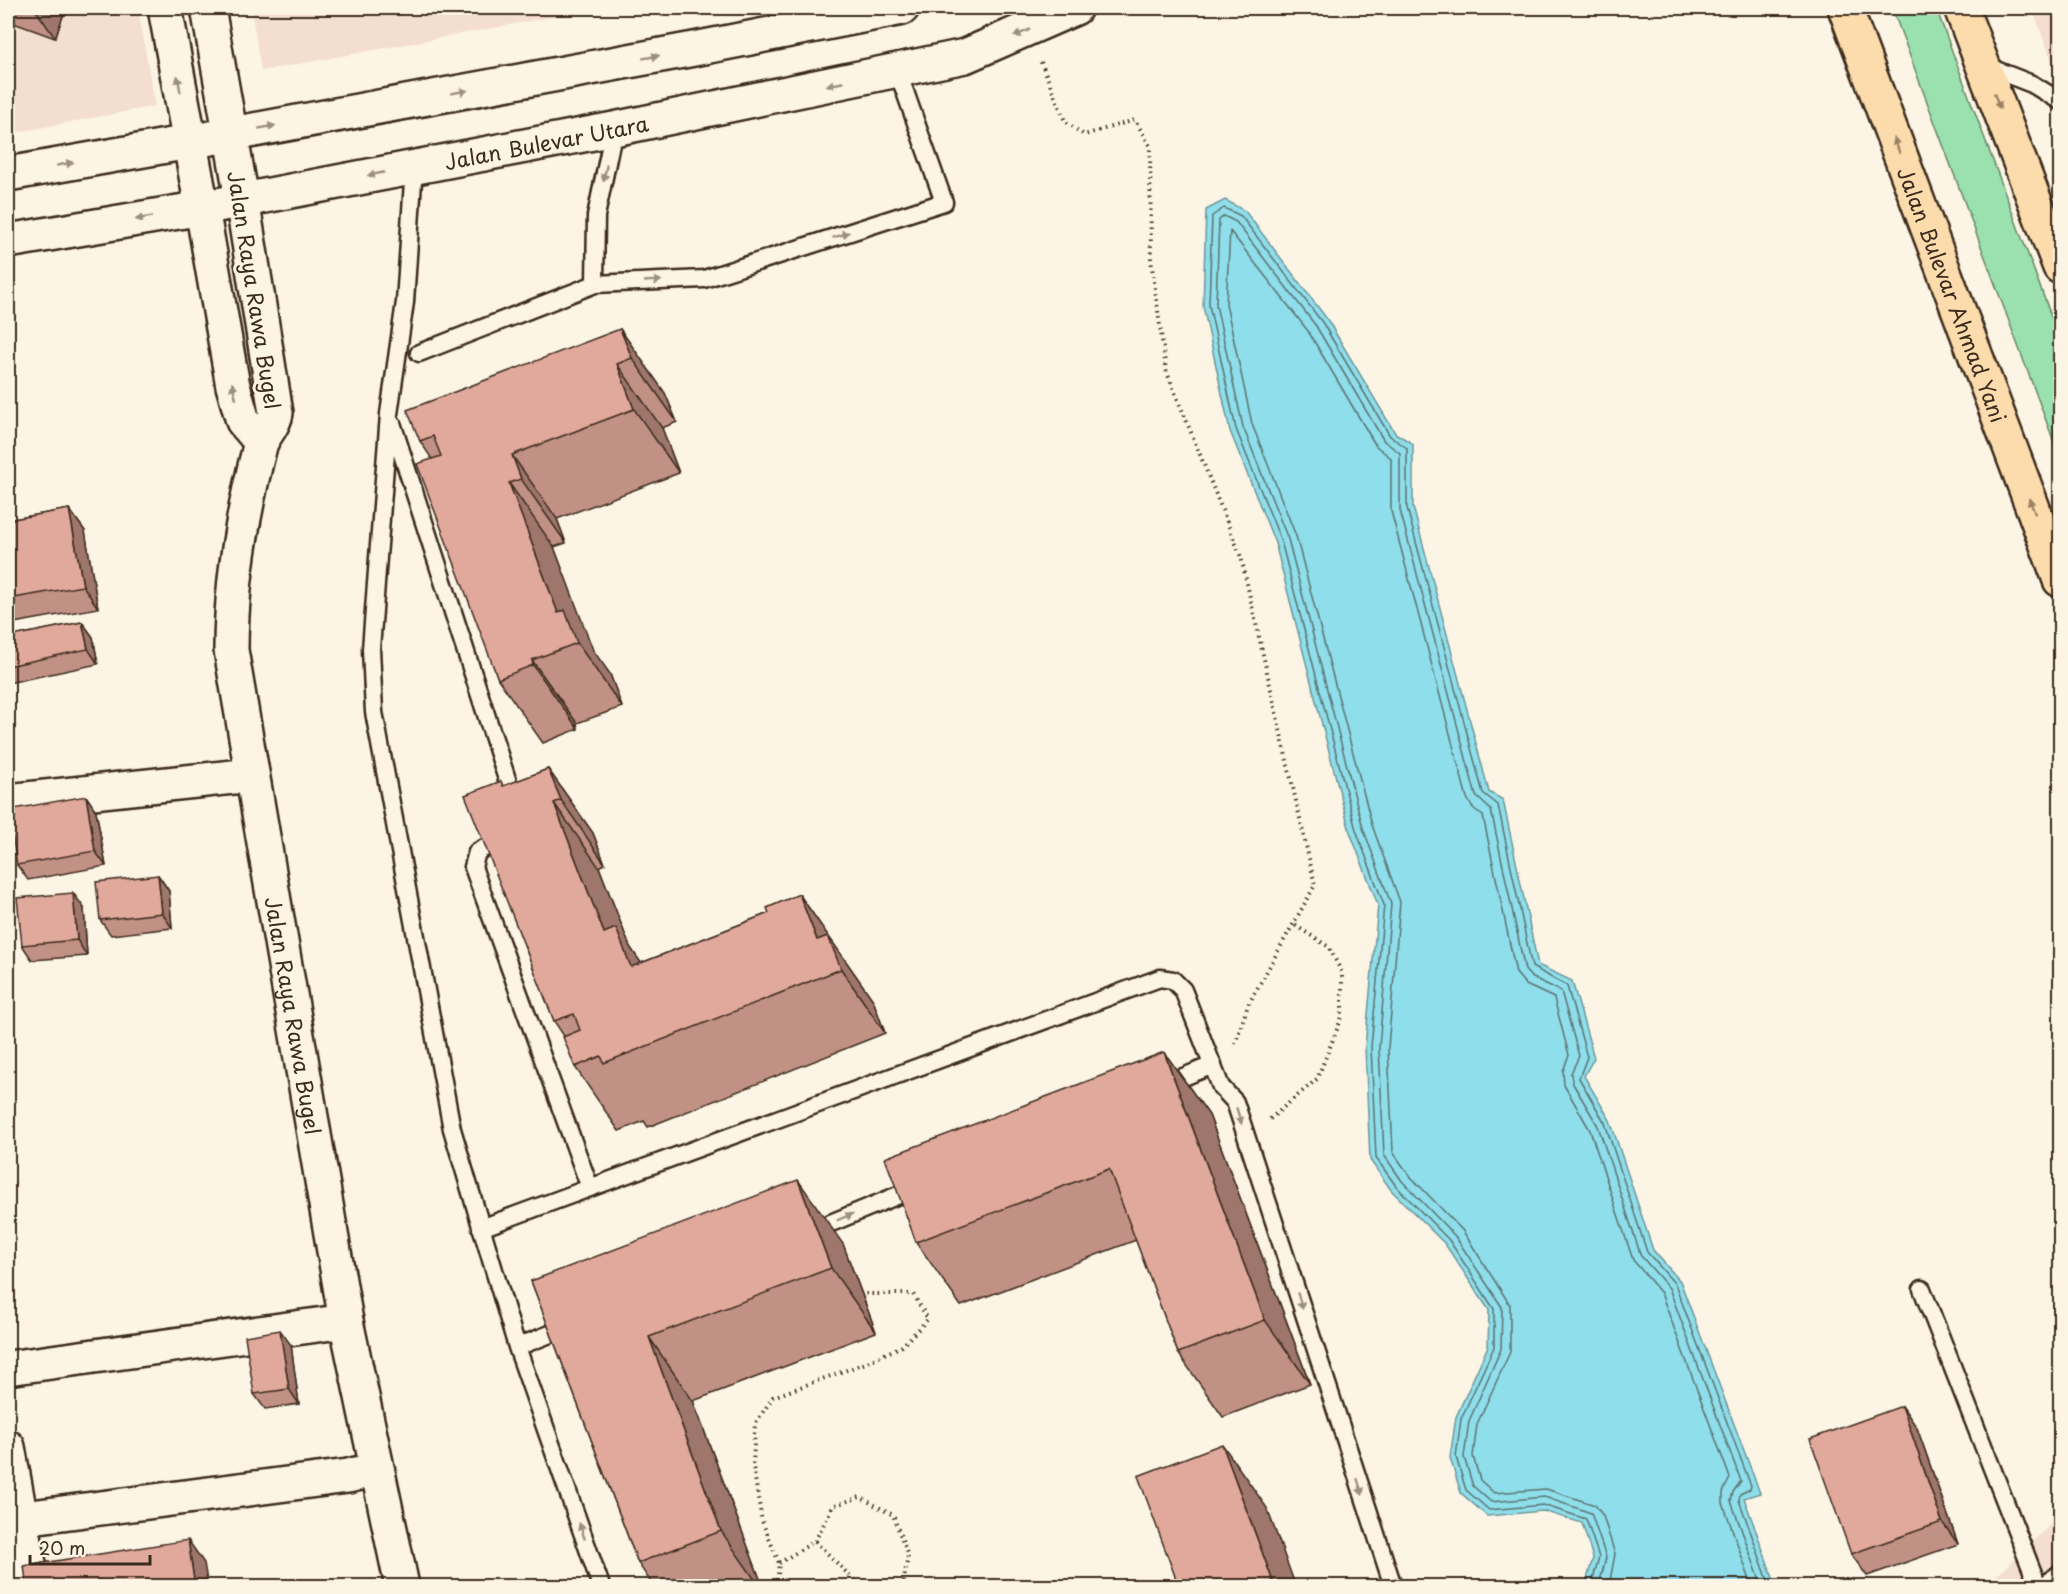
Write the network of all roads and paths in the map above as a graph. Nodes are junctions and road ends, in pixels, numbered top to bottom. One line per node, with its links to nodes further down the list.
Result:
1 (165, 8): 13 (street, Jalan Raya Rawa Bugel, one-way to 1)
2 (208, 8): 12 (street, Jalan Raya Rawa Bugel)
3 (902, 8): 12 (street, one-way to 3)
4 (1075, 8): 7 (street, Jalan Bulevar Utara)
5 (1845, 8): 24 (main road, Jalan Bulevar Ahmad Yani, one-way to 5)
6 (1961, 8): 8 (main road)
7 (1028, 31): 9 (street, Jalan Bulevar Utara, one-way to 9); 27 (path)
8 (1982, 65): 10 (lane); 19 (main road, one-way to 19)
9 (898, 72): 11 (street, Jalan Bulevar Utara, one-way to 11); 20 (lane, one-way to 9)
10 (2061, 101)
11 (614, 129): 14 (street, Jalan Bulevar Utara); 20 (lane, one-way to 20)
12 (231, 134): 13 (street); 16 (street, Jalan Raya Rawa Bugel)
13 (189, 142): 15 (street, one-way to 13); 17 (street, Jalan Raya Rawa Bugel)
14 (414, 166): 16 (street, Jalan Bulevar Utara, one-way to 16); 22 (lane)
15 (8, 174)
16 (242, 200): 17 (street, Jalan Bulevar Utara); 23 (street, Jalan Raya Rawa Bugel)
17 (202, 208): 18 (street, Jalan Bulevar Utara, one-way to 18); 23 (street, Jalan Raya Rawa Bugel, one-way to 17)
18 (8, 241)
19 (2061, 267)
20 (595, 284): 21 (lane)
21 (419, 352)
22 (389, 414): 33 (lane); 34 (lane)
23 (261, 442): 25 (street, Jalan Raya Rawa Bugel)
24 (2061, 580)
25 (252, 775): 26 (street); 39 (street, Jalan Raya Rawa Bugel)
26 (8, 801)
27 (1293, 924): 29 (path); 31 (path)
28 (1213, 1065): 29 (lane); 30 (lane); 33 (lane)
29 (1221, 1087): 31 (lane, one-way to 31)
30 (1148, 1092)
31 (1246, 1138): 54 (lane, one-way to 54)
32 (930, 1182): 35 (lane, one-way to 32)
33 (590, 1188): 34 (lane)
34 (482, 1228): 40 (lane)
35 (789, 1240)
36 (1922, 1289): 55 (lane)
37 (851, 1294): 46 (path)
38 (593, 1317): 40 (lane)
39 (346, 1321): 41 (street); 43 (street, Jalan Raya Rawa Bugel)
40 (517, 1347): 50 (lane, one-way to 40)
41 (8, 1368)
42 (8, 1446): 44 (street)
43 (377, 1469): 44 (street); 49 (street, Jalan Raya Rawa Bugel)
44 (14, 1519): 48 (street)
45 (814, 1541): 46 (path); 52 (path); 53 (path)
46 (779, 1563): 51 (path)
47 (2061, 1573): 56 (lane)
48 (33, 1587)
49 (402, 1587)
50 (601, 1587)
51 (777, 1587)
52 (860, 1587)
53 (903, 1587)
54 (1393, 1587)
55 (2038, 1587)
56 (2043, 1587)

